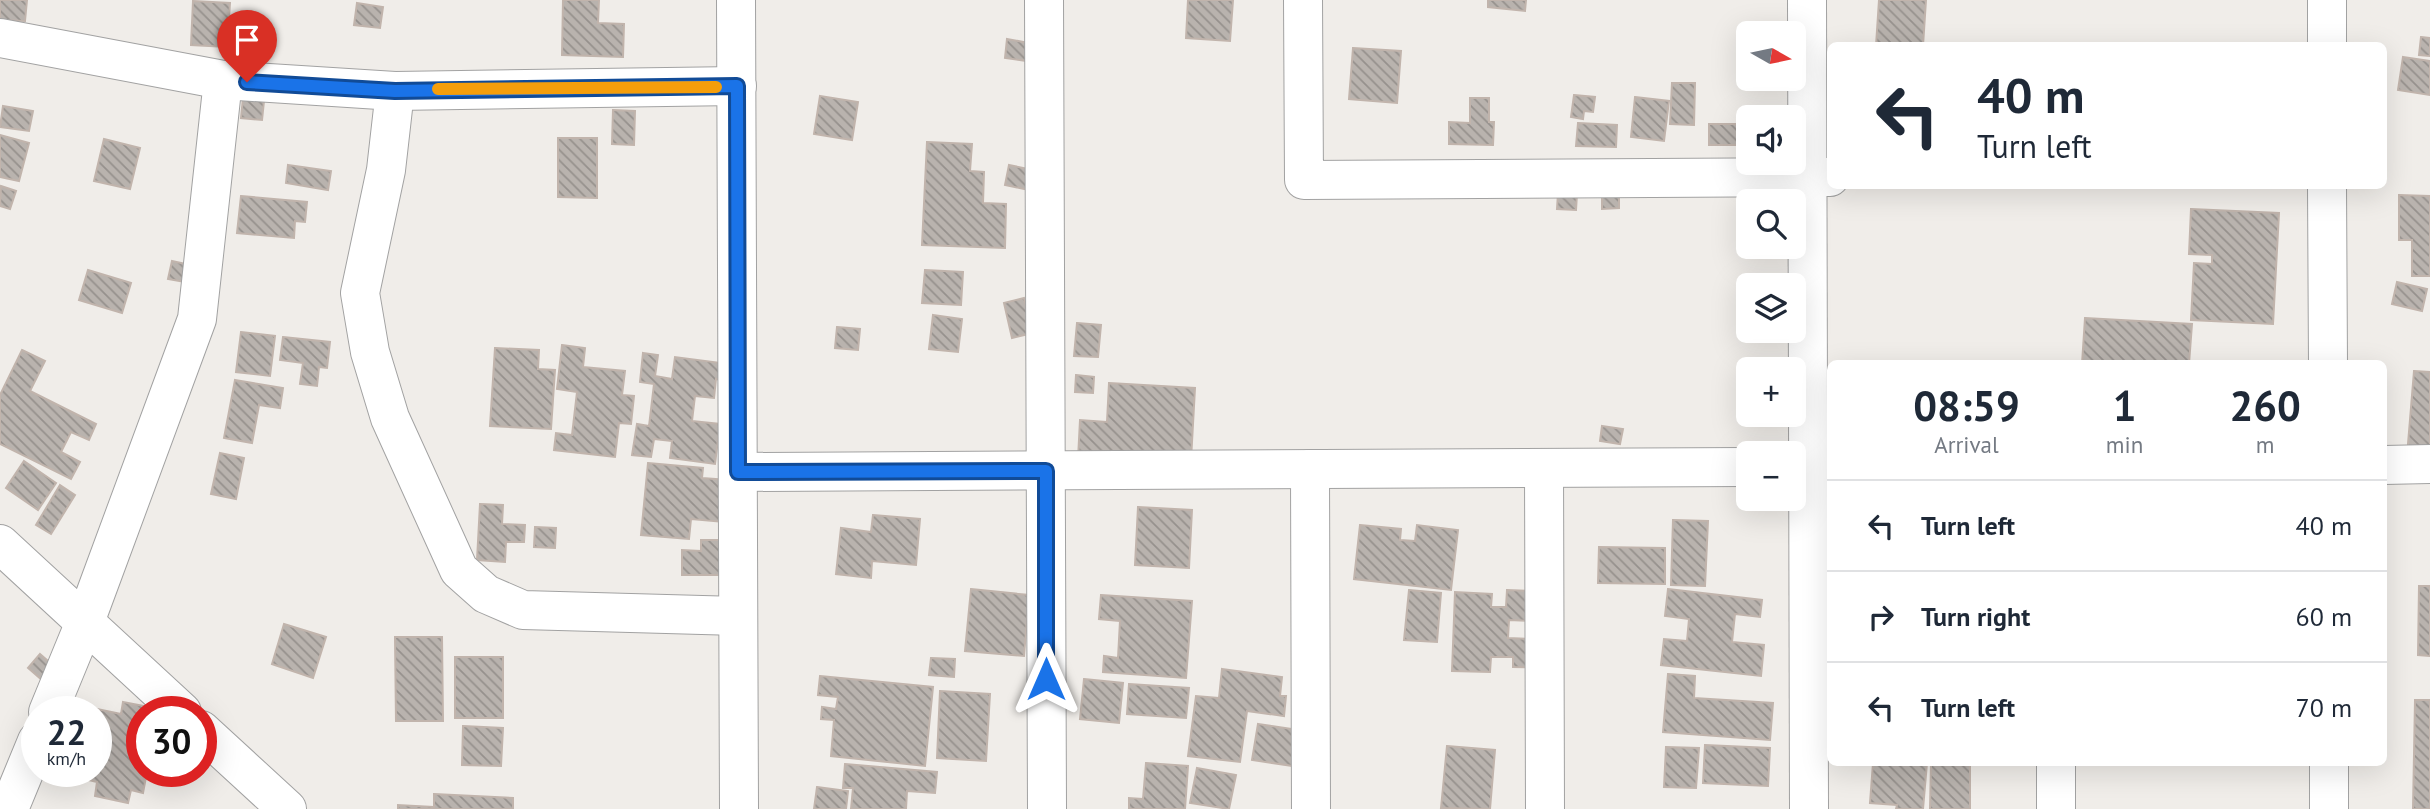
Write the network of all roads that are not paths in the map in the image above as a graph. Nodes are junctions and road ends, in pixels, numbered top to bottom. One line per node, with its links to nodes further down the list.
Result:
1 (736, 0): 9 (street)
2 (1044, 0): 20 (street)
3 (1303, 0): 11 (street)
4 (1807, 0): 11 (street)
5 (2327, 0): 7 (street)
6 (0, 38): 8 (street)
7 (2327, 42)
8 (223, 80): 10 (street); 24 (street)
9 (737, 86): 10 (street); 21 (street)
10 (395, 91): 23 (street)
11 (1819, 177): 17 (street)
12 (2327, 189): 13 (street)
13 (2328, 360)
14 (2430, 464): 15 (street)
15 (2387, 465)
16 (1736, 467): 18 (street)
17 (1811, 467): 37 (street)
18 (1544, 468): 19 (street); 36 (street)
19 (1310, 469): 20 (street); 35 (street)
20 (1046, 471): 21 (street); 34 (street)
21 (738, 472): 23 (street)
22 (0, 544): 24 (street)
23 (738, 616): 33 (street)
24 (85, 622): 25 (street); 26 (street)
25 (55, 696)
26 (165, 696)
27 (217, 745): 32 (street)
28 (2056, 766): 38 (street)
29 (2329, 766): 39 (street)
30 (21, 780): 31 (street)
31 (9, 809)
32 (287, 809)
33 (738, 809)
34 (1046, 809)
35 (1311, 809)
36 (1545, 809)
37 (1809, 809)
38 (2056, 809)
39 (2329, 809)

